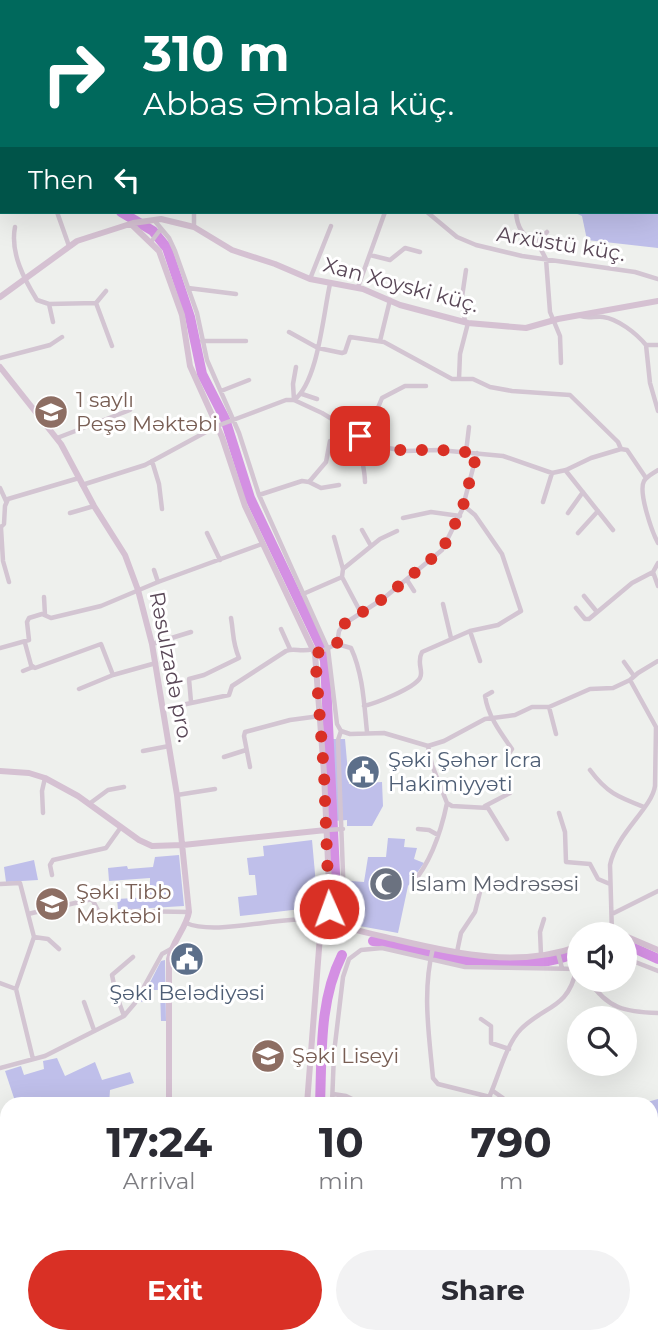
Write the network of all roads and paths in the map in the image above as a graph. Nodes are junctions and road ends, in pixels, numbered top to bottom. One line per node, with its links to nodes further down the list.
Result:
1 (58, 214): 15 (street)
2 (194, 214): 10 (street)
3 (385, 214): 17 (street)
4 (429, 214): 18 (street, Arxüstü küç.)
5 (516, 214): 14 (street)
6 (154, 219): 7 (street, Xan Xoyski küç.); 10 (street, Xan Xoyski küç.); 11 (street)
7 (132, 224): 13 (street); 15 (street)
8 (331, 226): 20 (street)
9 (15, 227): 22 (street)
10 (194, 227): 20 (street, Xan Xoyski küç.)
11 (159, 231): 13 (street); 24 (street)
12 (547, 232): 14 (street)
13 (153, 240): 60 (street)
14 (537, 242): 18 (street)
15 (69, 246): 22 (street)
16 (420, 252): 17 (street)
17 (370, 255): 25 (street)
18 (546, 259): 21 (street, Arxüstü küç.); 34 (street)
19 (466, 270): 36 (street)
20 (310, 279): 23 (street, Xan Xoyski küç.)
21 (658, 279)
22 (25, 280): 28 (street); 32 (street)
23 (330, 284): 25 (street, Xan Xoyski küç.); 45 (street)
24 (188, 288): 27 (street); 39 (street)
25 (358, 288): 29 (street, Xan Xoyski küç.)
26 (106, 291): 31 (street)
27 (236, 294)
28 (0, 297)
29 (390, 300): 36 (street, Xan Xoyski küç.); 41 (street)
30 (658, 301): 33 (street, Xan Xoyski küç.)
31 (96, 303): 32 (street); 44 (street)
32 (49, 304): 35 (street)
33 (580, 315): 34 (street, Xan Xoyski küç.); 42 (street)
34 (552, 320): 36 (street, Xan Xoyski küç.); 47 (street)
35 (53, 322)
36 (467, 323): 50 (street)
37 (289, 332): 45 (street)
38 (62, 337): 46 (street)
39 (202, 341): 40 (street); 53 (street)
40 (246, 341)
41 (380, 341): 45 (street); 50 (street)
42 (646, 345): 43 (street); 58 (street)
43 (658, 345)
44 (112, 346)
45 (318, 348): 54 (street)
46 (0, 358)
47 (561, 363)
48 (296, 367): 56 (street)
49 (1, 370): 62 (street, Rəsulzadə pro.)
50 (459, 379): 65 (street)
51 (249, 380): 53 (street)
52 (426, 386): 63 (street)
53 (221, 391): 59 (street)
54 (302, 394): 55 (street); 56 (street)
55 (317, 399)
56 (294, 400): 59 (street); 63 (street)
57 (130, 410): 62 (street)
58 (658, 411)
59 (233, 419): 60 (street); 79 (street)
60 (217, 426): 68 (street); 98 (street)
61 (469, 428): 66 (street)
62 (57, 438): 73 (street, Rəsulzadə pro.)
63 (363, 438): 66 (street); 75 (street)
64 (330, 441): 74 (street)
65 (621, 449): 69 (street); 72 (street)
66 (466, 452): 67 (street)
67 (477, 453): 71 (street); 82 (street)
68 (152, 461): 73 (street); 84 (street)
69 (566, 470): 71 (street); 78 (street)
70 (658, 470): 72 (street)
71 (552, 473): 81 (street)
72 (646, 478): 97 (street)
73 (80, 482): 80 (street); 83 (street, Rəsulzadə pro.)
74 (309, 482): 76 (street); 79 (street)
75 (365, 482)
76 (339, 485)
77 (0, 488): 80 (street)
78 (583, 492): 85 (street); 87 (street)
79 (259, 495): 112 (street)
80 (6, 501): 90 (street)
81 (543, 502)
82 (463, 505): 88 (street); 122 (street)
83 (94, 506): 86 (street); 110 (street, Rəsulzadə pro.)
84 (162, 509)
85 (598, 511): 92 (street); 95 (street)
86 (70, 513)
87 (568, 513)
88 (460, 516): 89 (street); 106 (street)
89 (403, 518)
90 (1, 528): 107 (street)
91 (362, 530): 99 (street)
92 (613, 530)
93 (397, 531): 99 (street)
94 (207, 533): 100 (street)
95 (578, 533)
96 (334, 537): 102 (street)
97 (658, 543)
98 (262, 544): 100 (street); 131 (street)
99 (371, 546): 102 (street)
100 (220, 560): 108 (street)
101 (658, 563): 104 (street)
102 (343, 569): 105 (street)
103 (153, 570): 108 (street)
104 (653, 572): 109 (street); 117 (street)
105 (342, 577): 112 (street); 118 (street)
106 (407, 580): 111 (street); 118 (street)
107 (9, 582)
108 (158, 582): 110 (street)
109 (658, 586)
110 (138, 590): 119 (street); 126 (street, Rəsulzadə pro.)
111 (414, 591)
112 (303, 594): 130 (street)
113 (584, 596): 117 (street)
114 (44, 597): 119 (street)
115 (443, 604): 124 (street)
116 (576, 608): 117 (street)
117 (597, 612)
118 (361, 613): 127 (street)
119 (45, 615): 125 (street)
120 (231, 618): 142 (street)
121 (281, 629): 129 (street)
122 (470, 631): 124 (street); 132 (street)
123 (191, 632): 126 (street)
124 (450, 638): 143 (street)
125 (25, 643): 128 (street); 136 (street)
126 (152, 644): 135 (street, Rəsulzadə pro.)
127 (337, 644): 130 (street); 143 (street)
128 (0, 648)
129 (290, 649): 131 (street); 142 (street)
130 (328, 649): 131 (street); 149 (street)
131 (314, 651): 146 (street)
132 (480, 661)
133 (658, 661): 139 (street)
134 (624, 662): 139 (street)
135 (156, 663): 138 (street); 145 (street, Rəsulzadə pro.)
136 (33, 667): 137 (street); 138 (street)
137 (23, 671)
138 (113, 674): 140 (street)
139 (632, 678): 144 (street); 148 (street)
140 (79, 689)
141 (492, 692): 147 (street)
142 (191, 702): 145 (street)
143 (364, 706): 150 (street)
144 (549, 707): 147 (street); 151 (street)
145 (163, 709): 152 (street, Rəsulzadə pro.)
146 (320, 716): 154 (street); 176 (street)
147 (492, 717): 153 (street); 157 (street)
148 (657, 727): 166 (street)
149 (341, 731): 150 (street); 174 (street)
150 (367, 732): 153 (street)
151 (556, 734)
152 (169, 746): 155 (street); 165 (street, Rəsulzadə pro.)
153 (428, 746): 167 (street)
154 (247, 750): 156 (street); 158 (street)
155 (143, 751)
156 (224, 757)
157 (506, 758)
158 (250, 767)
159 (590, 770): 170 (street)
160 (0, 771): 161 (street)
161 (45, 778): 168 (street); 171 (street)
162 (124, 787): 168 (street)
163 (215, 789): 165 (street)
164 (510, 793): 169 (street)
165 (177, 795): 179 (street, Rəsulzadə pro.)
166 (656, 798): 170 (street)
167 (447, 803): 169 (street); 177 (street)
168 (89, 804): 173 (street)
169 (484, 806): 178 (street)
170 (644, 807): 184 (street)
171 (43, 813)
172 (559, 813): 184 (street)
173 (121, 827): 179 (street); 180 (street)
174 (340, 829): 176 (street); 193 (street)
175 (418, 829): 177 (street)
176 (329, 830): 179 (street); 190 (street)
177 (438, 835): 182 (street)
178 (507, 839)
179 (183, 845): 186 (street, Rəsulzadə pro.)
180 (52, 875)
181 (0, 884): 187 (street)
182 (412, 884)
183 (482, 884): 201 (street)
184 (610, 884): 188 (street)
185 (658, 891): 188 (street)
186 (189, 912): 187 (street); 192 (street)
187 (28, 914): 194 (street)
188 (612, 915): 191 (street)
189 (544, 919): 203 (street)
190 (324, 921): 192 (street); 193 (street); 225 (street)
191 (612, 922)
192 (186, 923): 197 (street)
193 (345, 927): 198 (street)
194 (34, 937): 196 (street); 211 (street)
195 (637, 941): 199 (street)
196 (59, 949)
197 (171, 949): 216 (street); 224 (street)
198 (433, 949): 201 (street); 205 (street)
199 (658, 950)
200 (567, 951): 202 (street)
201 (457, 953): 203 (street)
202 (559, 954): 203 (street); 207 (street)
203 (541, 956)
204 (133, 957): 216 (street)
205 (430, 959): 207 (street); 223 (street); 228 (street)
206 (637, 963): 209 (street)
207 (561, 966): 208 (street)
208 (567, 967)
209 (658, 971)
210 (0, 983): 211 (street)
211 (16, 989): 220 (street)
212 (569, 992): 219 (street)
213 (598, 992): 215 (street)
214 (84, 1002): 218 (street)
215 (658, 1013)
216 (124, 1016): 218 (street)
217 (481, 1019): 219 (street)
218 (94, 1030): 220 (street)
219 (509, 1049): 222 (street)
220 (33, 1059): 221 (street)
221 (0, 1068)
222 (493, 1091): 228 (street); 229 (street)
223 (333, 1094): 226 (street); 227 (street)
224 (169, 1097)
225 (308, 1097)
226 (333, 1097)
227 (348, 1097)
228 (490, 1097)
229 (502, 1097)

